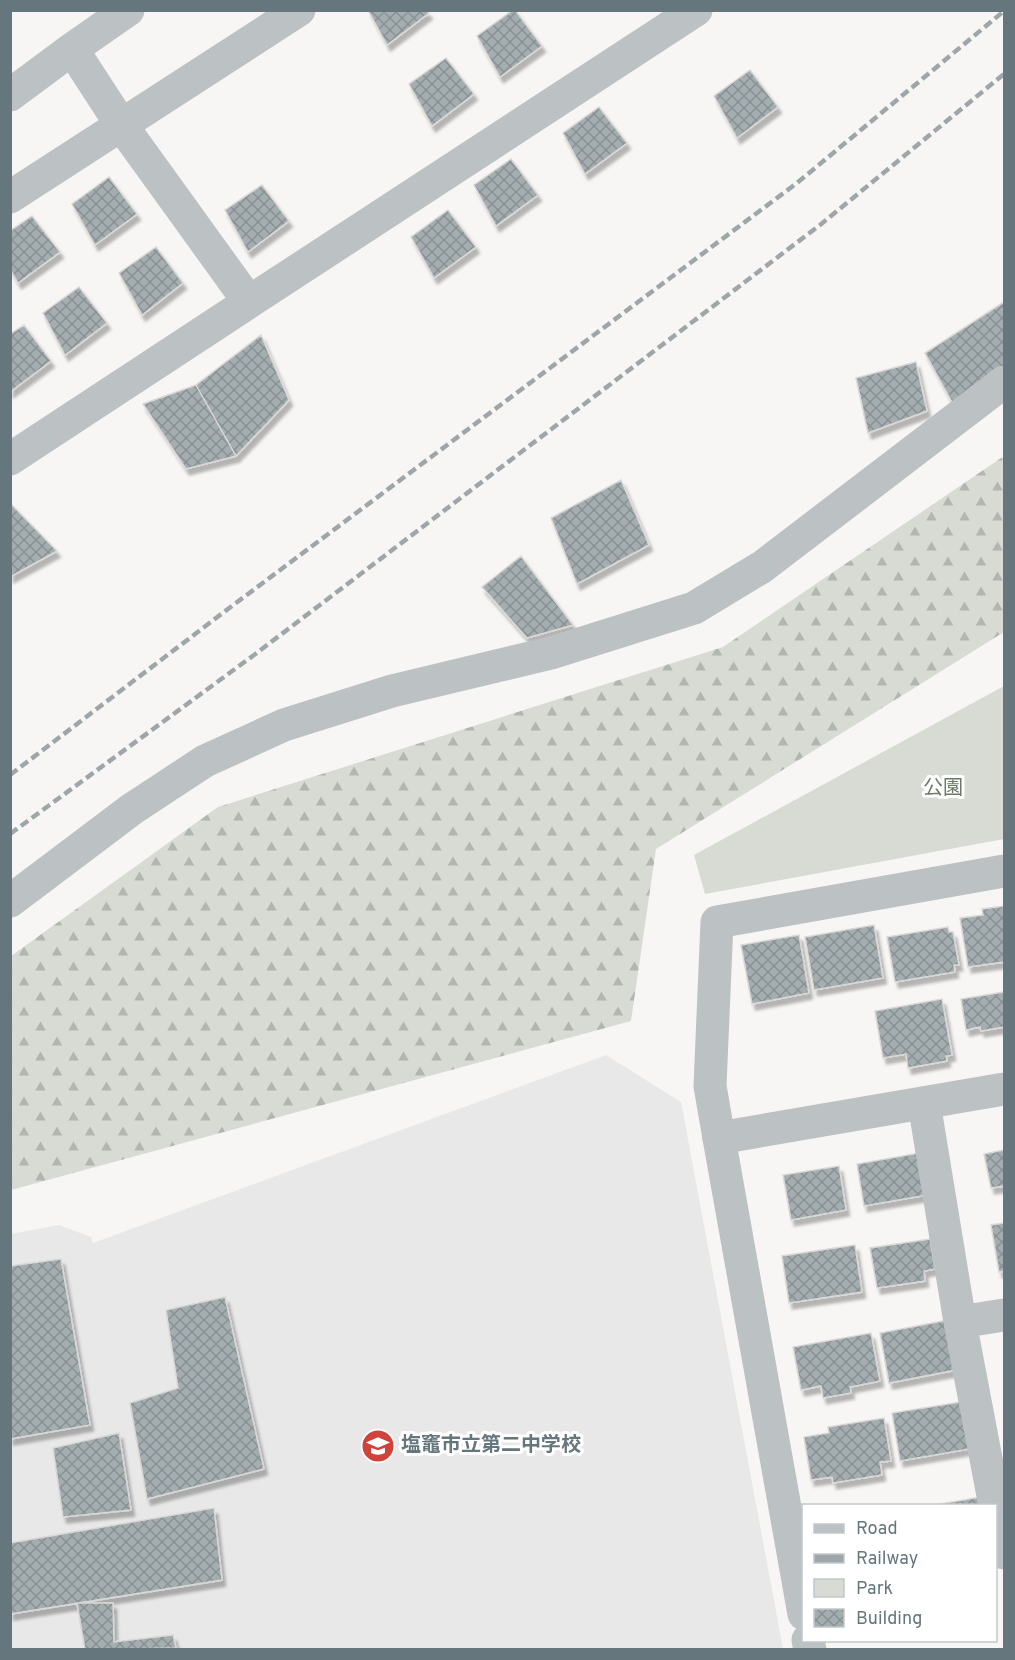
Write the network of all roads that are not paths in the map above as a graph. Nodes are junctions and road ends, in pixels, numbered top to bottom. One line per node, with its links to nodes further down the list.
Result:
1 (128, 10): 4 (street)
2 (299, 10): 6 (street)
3 (696, 10): 8 (street)
4 (72, 49): 5 (street); 6 (street)
5 (10, 95)
6 (122, 126): 7 (street); 8 (street)
7 (10, 197)
8 (249, 302): 10 (street)
9 (1005, 382): 12 (street)
10 (10, 459)
11 (1005, 870): 15 (street)
12 (10, 901)
13 (1005, 1089): 14 (street)
14 (924, 1103): 15 (street); 17 (street)
15 (719, 1138): 21 (street)
16 (1005, 1315): 17 (street)
17 (960, 1322): 18 (street)
18 (996, 1504)
19 (997, 1510): 20 (street)
20 (1000, 1525)
21 (802, 1603)

